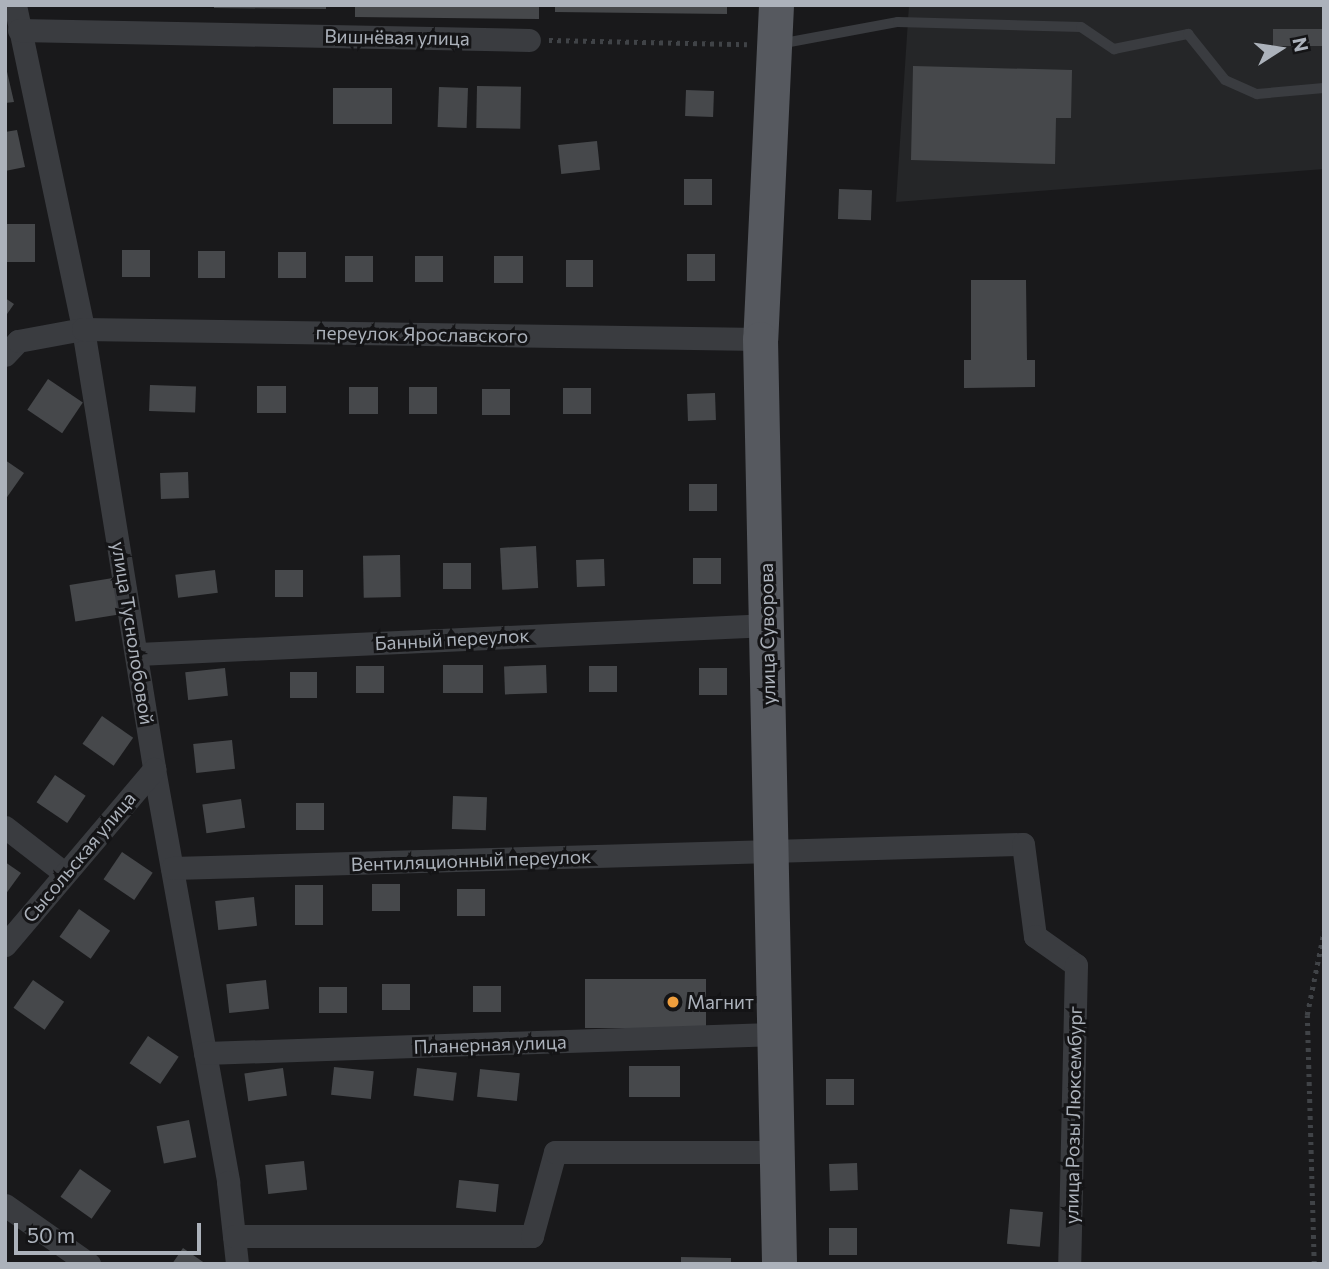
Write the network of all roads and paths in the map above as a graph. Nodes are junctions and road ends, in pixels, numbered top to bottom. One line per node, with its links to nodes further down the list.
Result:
1 (15, 5): 3 (street, улица Туснолобовой)
2 (776, 5): 5 (main road, улица Суворова)
3 (19, 30): 4 (street, Вишнёвая улица); 7 (street, улица Туснолобовой)
4 (529, 40): 5 (path)
5 (776, 44): 6 (lane); 8 (main road, улица Суворова)
6 (1324, 88)
7 (83, 330): 8 (street, переулок Ярославского); 9 (street, переулок Ярославского); 11 (street, улица Туснолобовой)
8 (760, 339): 10 (main road, улица Суворова)
9 (5, 355)
10 (767, 625): 11 (street, Банный переулок); 14 (main road, улица Суворова)
11 (138, 654): 12 (street, улица Туснолобовой)
12 (153, 769): 15 (street, улица Туснолобовой); 16 (street, Сысольская улица)
13 (5, 827): 16 (street)
14 (771, 853): 15 (street, Вентиляционный переулок); 19 (street, Вентиляционный переулок); 20 (main road, улица Суворова)
15 (172, 868): 21 (street, улица Туснолобовой)
16 (63, 872): 18 (street, Сысольская улица)
17 (1324, 931): 29 (path)
18 (5, 945)
19 (1076, 965): 28 (street, улица Розы Люксембург)
20 (775, 1034): 21 (street, Планерная улица); 27 (main road, улица Суворова)
21 (205, 1053): 24 (street, улица Туснолобовой)
22 (768, 1152): 24 (street)
23 (5, 1205): 25 (street)
24 (234, 1236): 26 (street, улица Туснолобовой)
25 (89, 1264)
26 (237, 1264)
27 (779, 1264)
28 (1069, 1264)
29 (1314, 1264)

